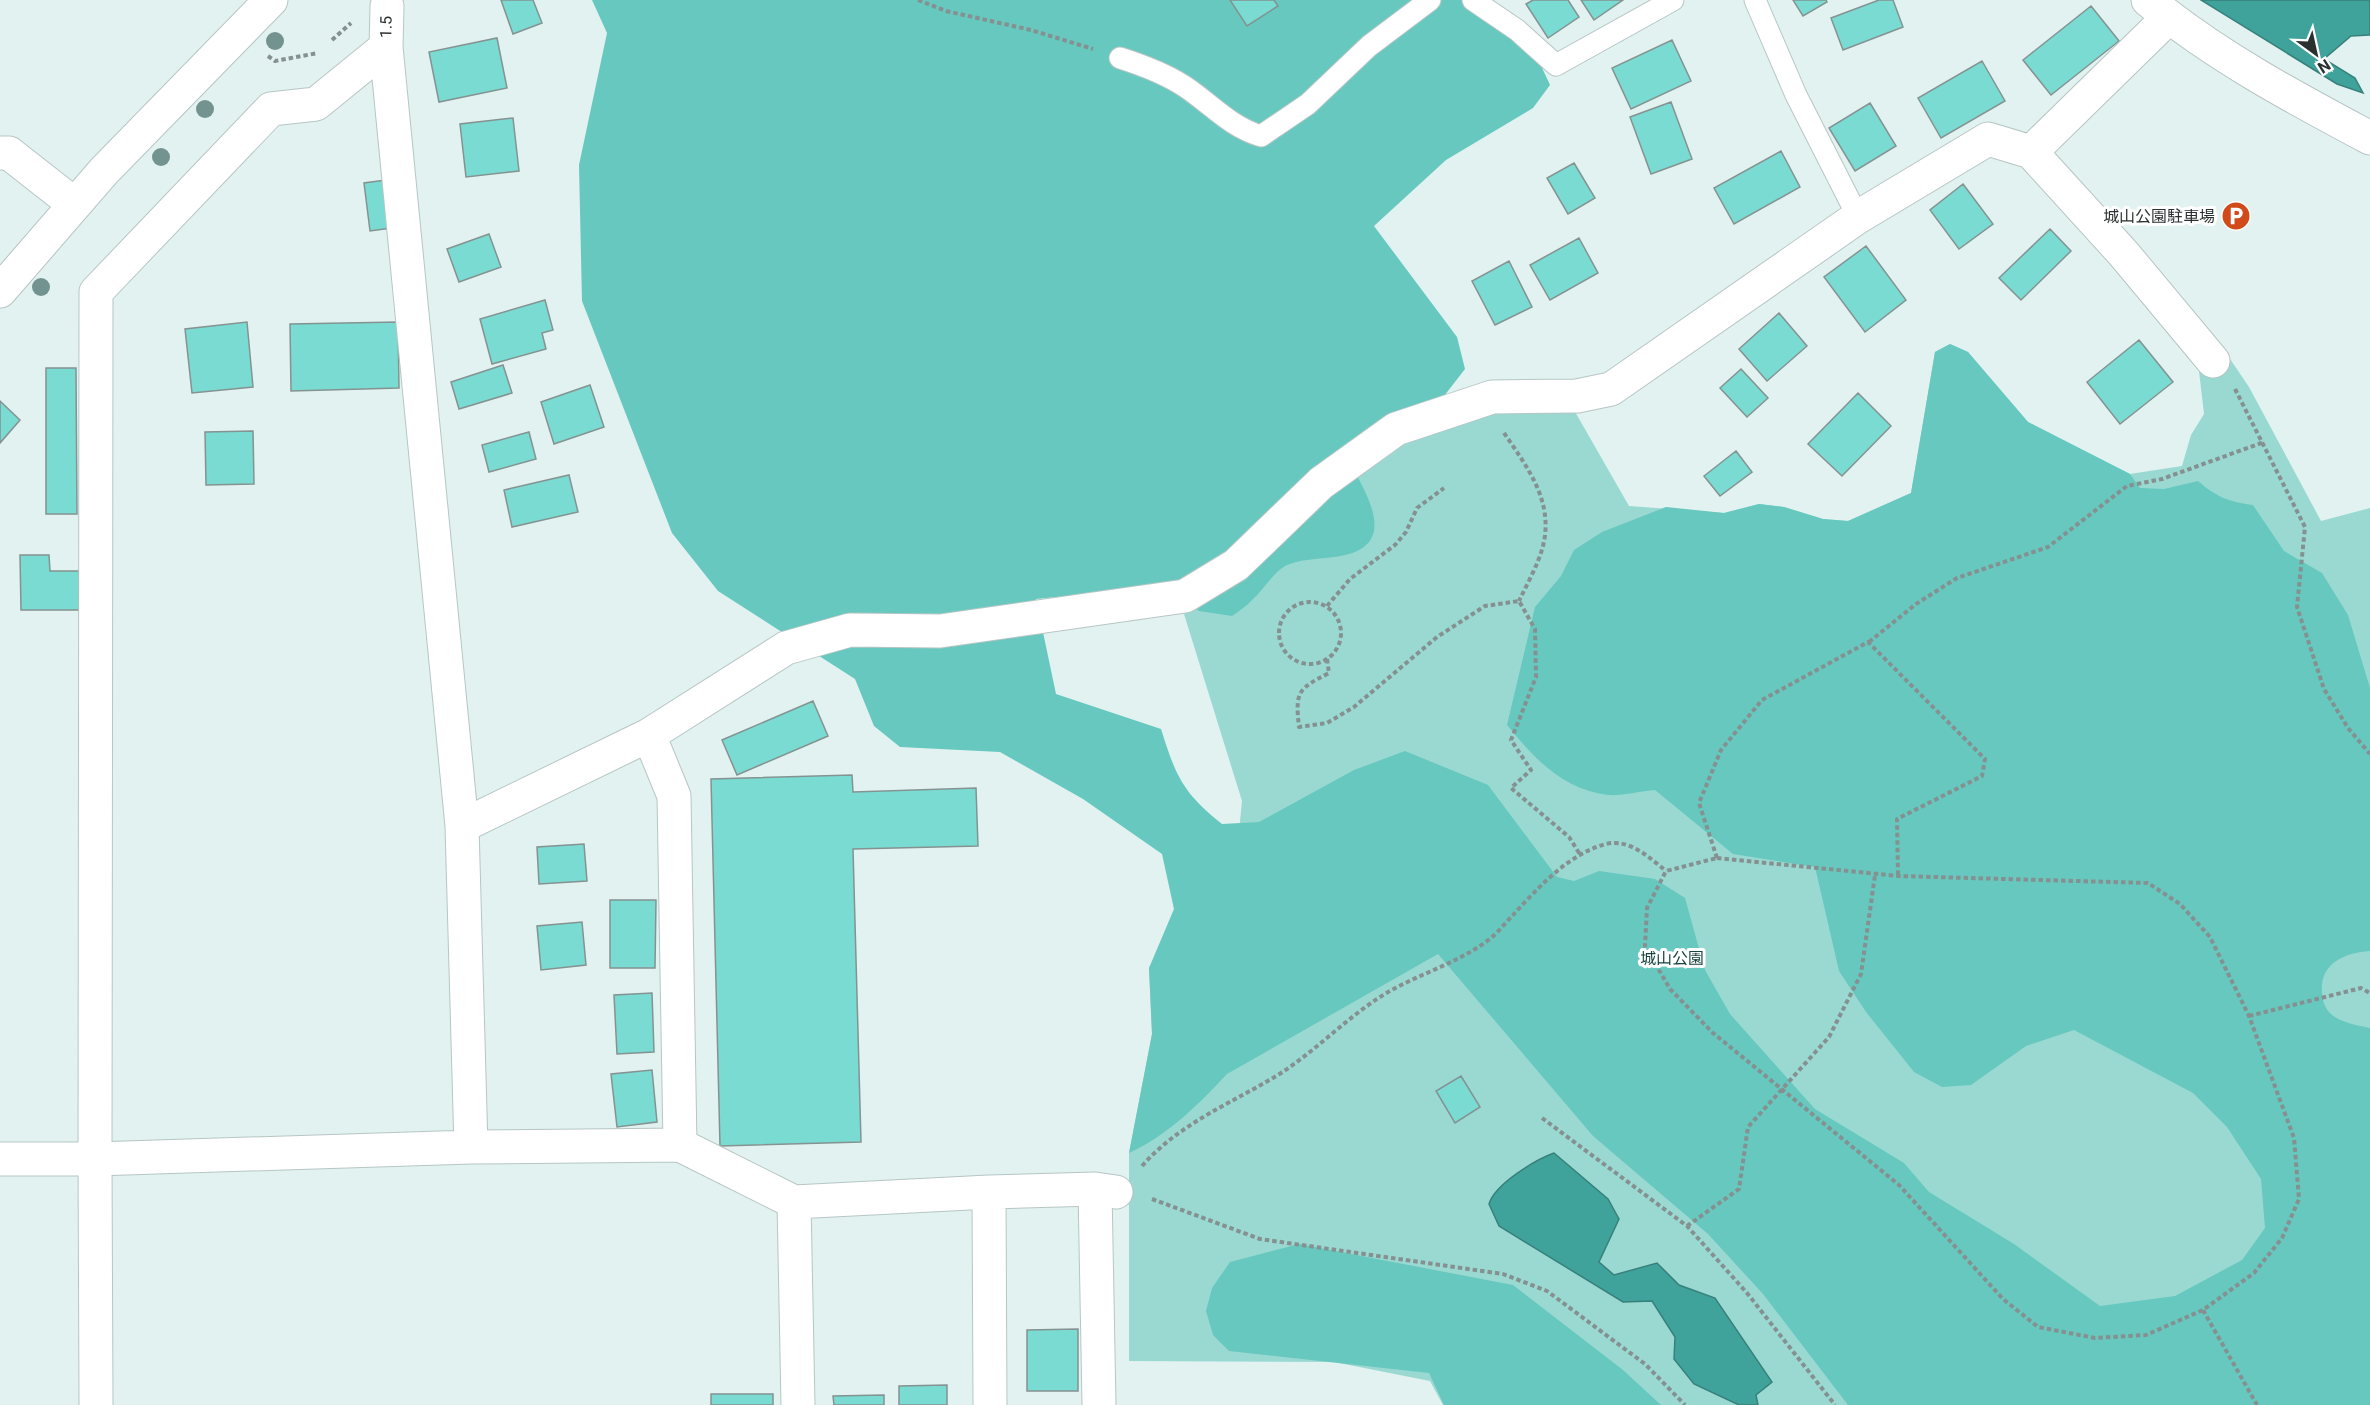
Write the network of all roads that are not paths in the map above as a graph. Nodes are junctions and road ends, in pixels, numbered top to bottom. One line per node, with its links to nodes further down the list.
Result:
1 (271, 0): 13 (street)
2 (1430, 0): 9 (lane)
3 (1473, 0): 4 (lane)
4 (1673, 0)
5 (1755, 0): 14 (lane)
6 (387, 6): 8 (street, 1.5)
7 (2159, 9): 10 (street); 11 (street)
8 (386, 47): 18 (street, 1.5); 22 (street)
9 (1120, 58)
10 (2370, 138)
11 (2031, 152): 14 (street); 16 (street)
12 (0, 153): 13 (street)
13 (74, 204): 15 (street)
14 (1858, 217): 17 (street)
15 (0, 291)
16 (2213, 361)
17 (649, 735): 18 (street); 19 (street)
18 (462, 826): 20 (street, 1.5)
19 (680, 1145): 20 (street); 24 (street)
20 (471, 1147): 22 (street)
21 (0, 1159): 22 (street)
22 (95, 1159): 25 (street)
23 (989, 1192): 24 (street); 27 (street); 28 (street)
24 (795, 1202): 26 (street)
25 (96, 1405)
26 (798, 1405)
27 (990, 1405)
28 (1099, 1405)

